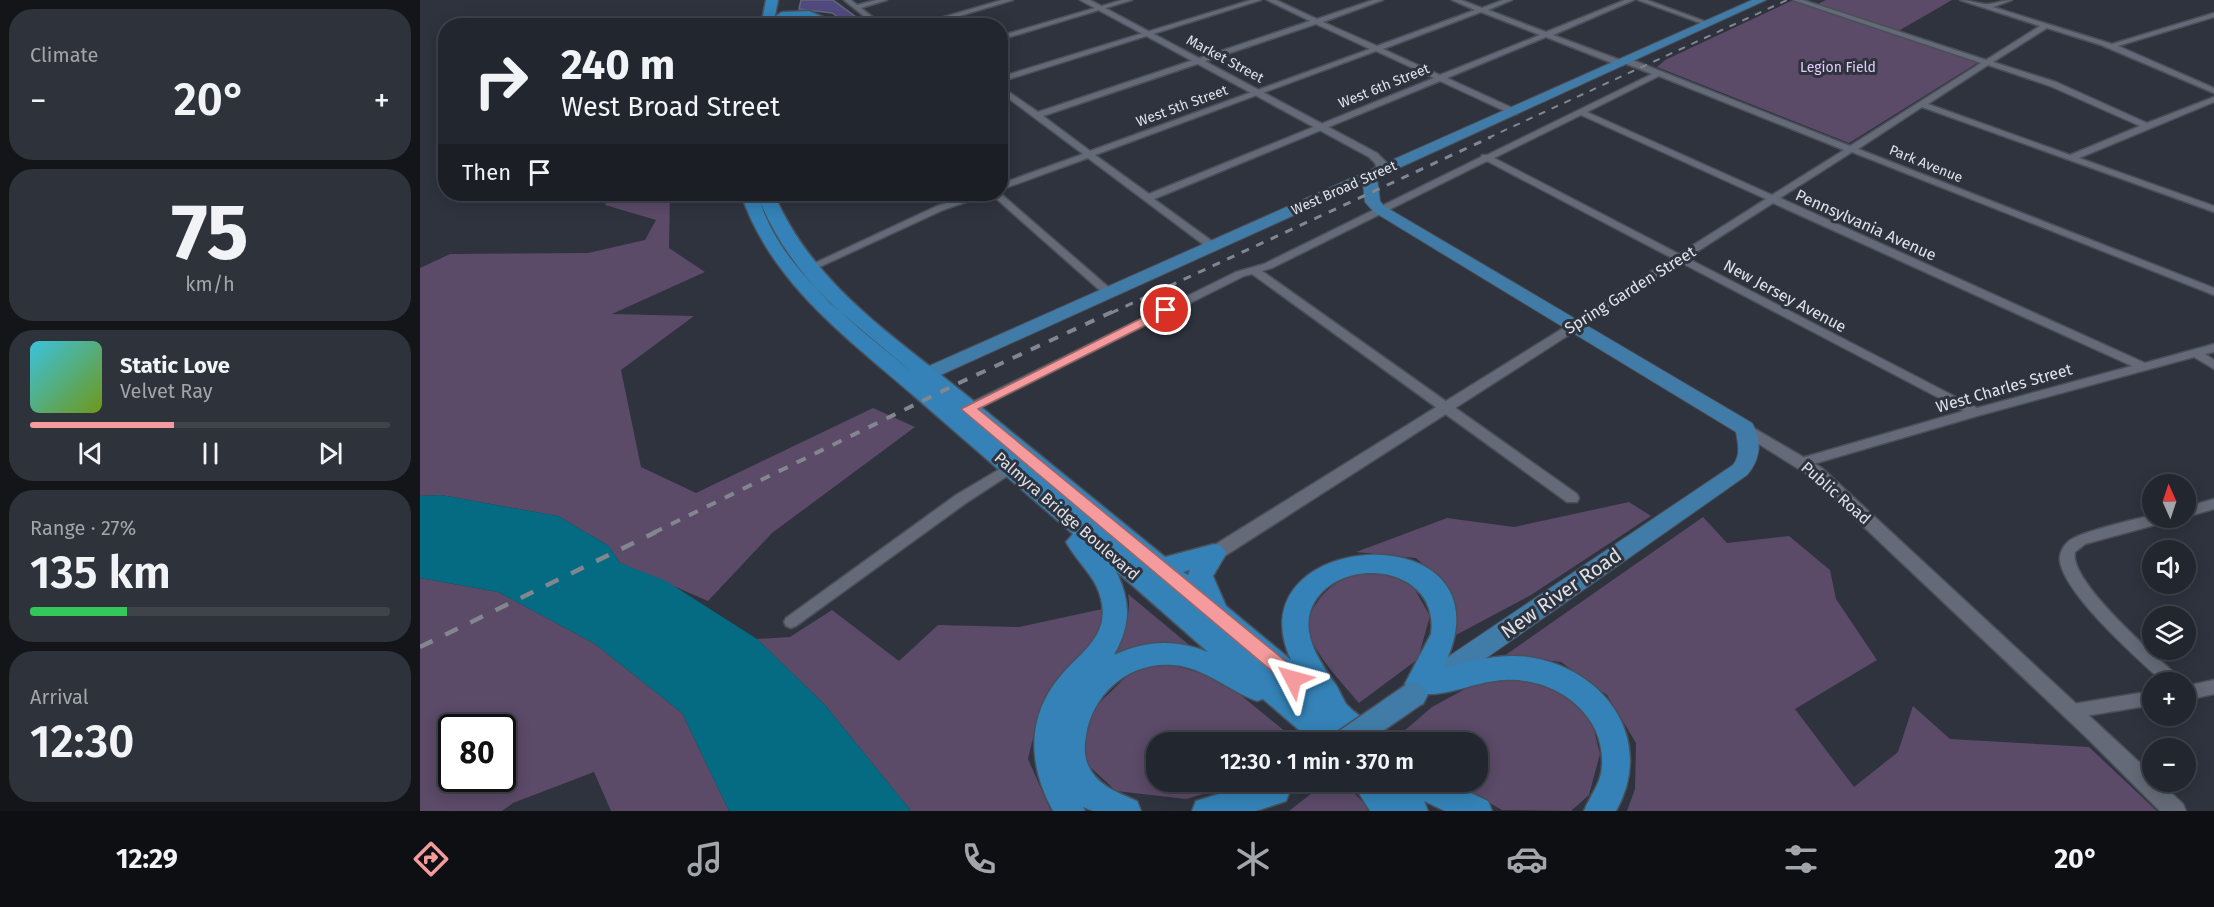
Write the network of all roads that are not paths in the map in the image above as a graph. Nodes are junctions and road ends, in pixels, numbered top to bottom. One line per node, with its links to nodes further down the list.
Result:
1 (772, 0): 25 (highway)
2 (785, 0): 26 (highway)
3 (847, 0): 20 (street)
4 (884, 0): 20 (street)
5 (1010, 0): 30 (street)
6 (1083, 0): 22 (street, Market Street)
7 (1129, 0): 22 (street)
8 (1258, 0): 34 (street)
9 (1270, 0): 31 (street)
10 (1380, 0): 31 (street)
11 (1455, 0): 23 (street, Park Avenue)
12 (1509, 0): 23 (street, West 5th Street)
13 (1631, 0): 35 (street, West 6th Street)
14 (1641, 0): 32 (street)
15 (1761, 0): 32 (main road, West Broad Street)
16 (1796, 0): 18 (street)
17 (1963, 0): 21 (street)
18 (1808, 1): 41 (street)
19 (2005, 1): 21 (street); 33 (street)
20 (856, 7): 29 (street)
21 (1985, 7): 33 (street)
22 (1099, 8): 34 (street, Market Street); 36 (street)
23 (1481, 10): 35 (street, Park Avenue); 38 (street, West 5th Street)
24 (2214, 15): 37 (street)
25 (768, 18)
26 (782, 18)
27 (800, 18): 28 (highway)
28 (816, 18)
29 (870, 18)
30 (945, 18)
31 (1317, 21): 38 (street); 39 (street)
32 (1708, 24): 40 (main road, West Broad Street)
33 (2046, 25): 37 (street); 41 (street, Spring Garden Street)
34 (1148, 34): 39 (street, Market Street); 43 (street)
35 (1546, 35): 40 (street, Park Avenue); 44 (street, West 6th Street)
36 (1008, 36)
37 (2112, 46): 46 (street)
38 (1378, 48): 44 (street); 48 (street, West 5th Street)
39 (1198, 61): 48 (street, Market Street); 54 (street)
40 (1624, 62): 42 (street, Park Avenue); 53 (main road, West Broad Street)
41 (1990, 63): 51 (street, Spring Garden Street); 55 (street)
42 (1659, 73): 52 (street); 57 (street, Park Avenue)
43 (1008, 78)
44 (1440, 78): 53 (street); 56 (street, West 6th Street)
45 (2214, 80): 46 (street)
46 (2200, 85): 47 (street)
47 (2214, 91)
48 (1257, 93): 56 (street, Market Street); 58 (street, West 5th Street)
49 (1008, 94): 54 (street)
50 (2214, 99): 55 (street)
51 (1923, 105): 57 (street, Spring Garden Street); 60 (street)
52 (1579, 111): 59 (street); 64 (street, Pennsylvania Avenue)
53 (1514, 112): 61 (main road, West Broad Street)
54 (1037, 115): 58 (street)
55 (2146, 126): 60 (street)
56 (1318, 128): 61 (street, Market Street); 63 (street, West 6th Street)
57 (1853, 150): 64 (street, Spring Garden Street); 76 (street, Park Avenue)
58 (1087, 154): 62 (street, West 5th Street); 63 (street)
59 (1485, 157): 70 (street); 72 (street, New Jersey Avenue)
60 (2070, 158): 69 (street)
61 (1376, 173): 70 (main road); 71 (main road, West Broad Street)
62 (1008, 184)
63 (1148, 198): 71 (street)
64 (1774, 200): 72 (street, Spring Garden Street); 80 (street, Pennsylvania Avenue)
65 (752, 201): 88 (highway, Palmyra Bridge Boulevard)
66 (769, 201): 73 (highway, Palmyra Bridge Boulevard)
67 (962, 201): 73 (street)
68 (1004, 201): 75 (street)
69 (2213, 208)
70 (1381, 210): 74 (street); 77 (main road, Public Road)
71 (1212, 246): 75 (main road, West Broad Street)
72 (1681, 259): 77 (street, Spring Garden Street); 85 (street, New Jersey Avenue)
73 (809, 268): 82 (highway, Palmyra Bridge Boulevard)
74 (1254, 270): 83 (street); 84 (street)
75 (1109, 292): 82 (main road, West Broad Street)
76 (2214, 292)
77 (1573, 326): 83 (street, Spring Garden Street); 86 (main road, Public Road)
78 (2214, 348): 79 (street, West Charles Street)
79 (2195, 353): 80 (street, West Charles Street); 81 (street)
80 (2142, 366): 85 (street, West Charles Street)
81 (2214, 366)
82 (927, 374): 84 (highway, Palmyra Bridge Boulevard)
83 (1445, 407): 90 (street); 94 (street, Spring Garden Street)
84 (968, 409): 95 (highway, Palmyra Bridge Boulevard)
85 (1976, 412): 87 (street, West Charles Street)
86 (1745, 428): 87 (street, Public Road); 100 (main road, New River Road)
87 (1803, 462): 103 (street, Public Road)
88 (1010, 468): 89 (highway, Palmyra Bridge Boulevard); 97 (street)
89 (1038, 492): 104 (highway, Palmyra Bridge Boulevard); 112 (highway)
90 (1572, 498)
91 (2214, 504): 92 (street)
92 (2196, 509)
93 (2142, 523): 98 (street)
94 (1214, 554): 95 (highway); 96 (highway)
95 (1159, 568): 96 (highway, Palmyra Bridge Boulevard)
96 (1220, 618): 106 (highway, Palmyra Bridge Boulevard)
97 (791, 622)
98 (2163, 672)
99 (2214, 687): 101 (street)
100 (1421, 689): 107 (highway); 108 (main road, New River Road, bridge); 119 (highway)
101 (2196, 691)
102 (2142, 700): 103 (street)
103 (2073, 711): 120 (street, Public Road)
104 (1297, 712): 105 (highway, Palmyra Bridge Boulevard); 113 (highway)
105 (1336, 732)
106 (1338, 732)
107 (1339, 732)
108 (1344, 732)
109 (1374, 792): 116 (highway)
110 (1418, 792): 117 (highway); 118 (highway)
111 (1275, 794): 114 (highway); 115 (main road)
112 (1070, 811)
113 (1126, 811)
114 (1207, 811)
115 (1246, 811)
116 (1388, 811)
117 (1453, 811)
118 (1477, 811)
119 (1599, 811)
120 (2175, 811)

